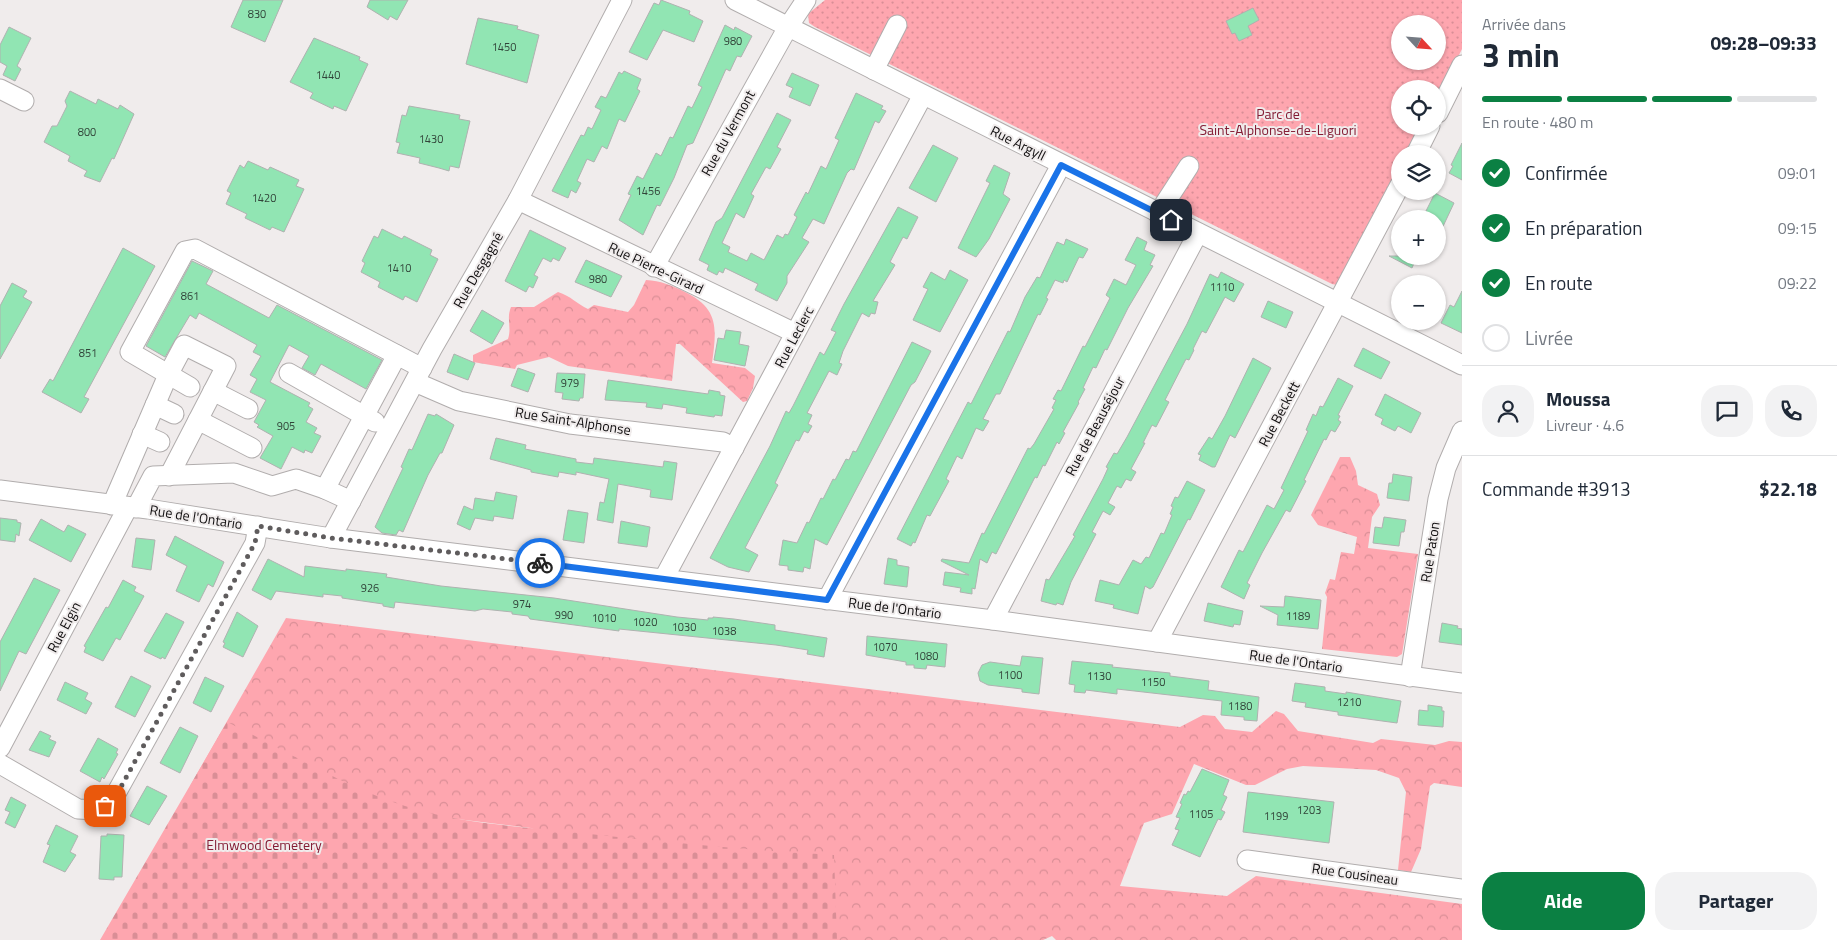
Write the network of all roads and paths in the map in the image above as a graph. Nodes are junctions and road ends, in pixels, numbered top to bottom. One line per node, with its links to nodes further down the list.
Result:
1 (622, 0): 14 (street, Rue Desgagné)
2 (735, 0): 5 (street, Rue Argyll)
3 (806, 0): 5 (street, Rue du Vermont)
4 (897, 25): 7 (street)
5 (788, 27): 7 (street, Rue Argyll); 18 (street, Rue du Vermont)
6 (1462, 65): 10 (street)
7 (874, 70): 9 (street, Rue Argyll)
8 (0, 89): 11 (street)
9 (924, 95): 12 (street, Rue Argyll); 20 (street, Rue Leclerc)
10 (1446, 96)
11 (24, 101)
12 (1061, 165): 16 (street, Rue Argyll); 47 (street)
13 (1189, 166): 16 (street)
14 (518, 200): 18 (street, Rue Pierre-Girard); 25 (street, Rue Desgagné)
15 (1392, 200): 19 (street, Rue Beckett)
16 (1158, 214): 17 (street, Rue Argyll)
17 (1198, 233): 19 (street, Rue Argyll); 48 (street, Rue de Beauséjour)
18 (654, 267): 20 (street, Rue Pierre-Girard)
19 (1340, 302): 22 (street, Rue Argyll); 49 (street, Rue Beckett)
20 (796, 333): 38 (street, Rue Leclerc)
21 (397, 355): 24 (street, Rue Saint-Alphonse); 25 (street, Rue Saint-Alphonse); 31 (street)
22 (1462, 365)
23 (289, 373): 31 (street)
24 (168, 375): 26 (street); 27 (street); 28 (street)
25 (419, 375): 33 (street, Rue Desgagné); 38 (street, Rue Saint-Alphonse)
26 (190, 386)
27 (213, 390): 29 (street); 32 (street)
28 (155, 405): 30 (street); 35 (street)
29 (248, 408)
30 (174, 414)
31 (365, 416): 33 (street); 40 (street)
32 (198, 420): 37 (street); 39 (street)
33 (389, 430): 42 (street, Rue Desgagné)
34 (1462, 431): 50 (street, Rue Paton)
35 (142, 434): 36 (street); 43 (street)
36 (160, 442)
37 (252, 448)
38 (734, 448): 46 (street, Rue Leclerc)
39 (169, 476): 40 (street); 43 (street)
40 (325, 489): 42 (street)
41 (0, 490): 43 (street, Rue de l'Ontario)
42 (351, 502): 45 (street, Rue Desgagné)
43 (125, 506): 44 (street, Rue de l'Ontario); 52 (street, Rue Elgin)
44 (258, 526): 45 (street, Rue de l'Ontario); 53 (street)
45 (331, 538): 46 (street, Rue de l'Ontario)
46 (664, 578): 47 (street, Rue de l'Ontario)
47 (827, 600): 48 (street, Rue de l'Ontario)
48 (993, 620): 49 (street, Rue de l'Ontario)
49 (1157, 642): 50 (street, Rue de l'Ontario)
50 (1410, 677): 51 (street, Rue de l'Ontario)
51 (1462, 683)
52 (2, 741)
53 (0, 764)
54 (1247, 860): 55 (street, Rue Cousineau)
55 (1462, 889)

